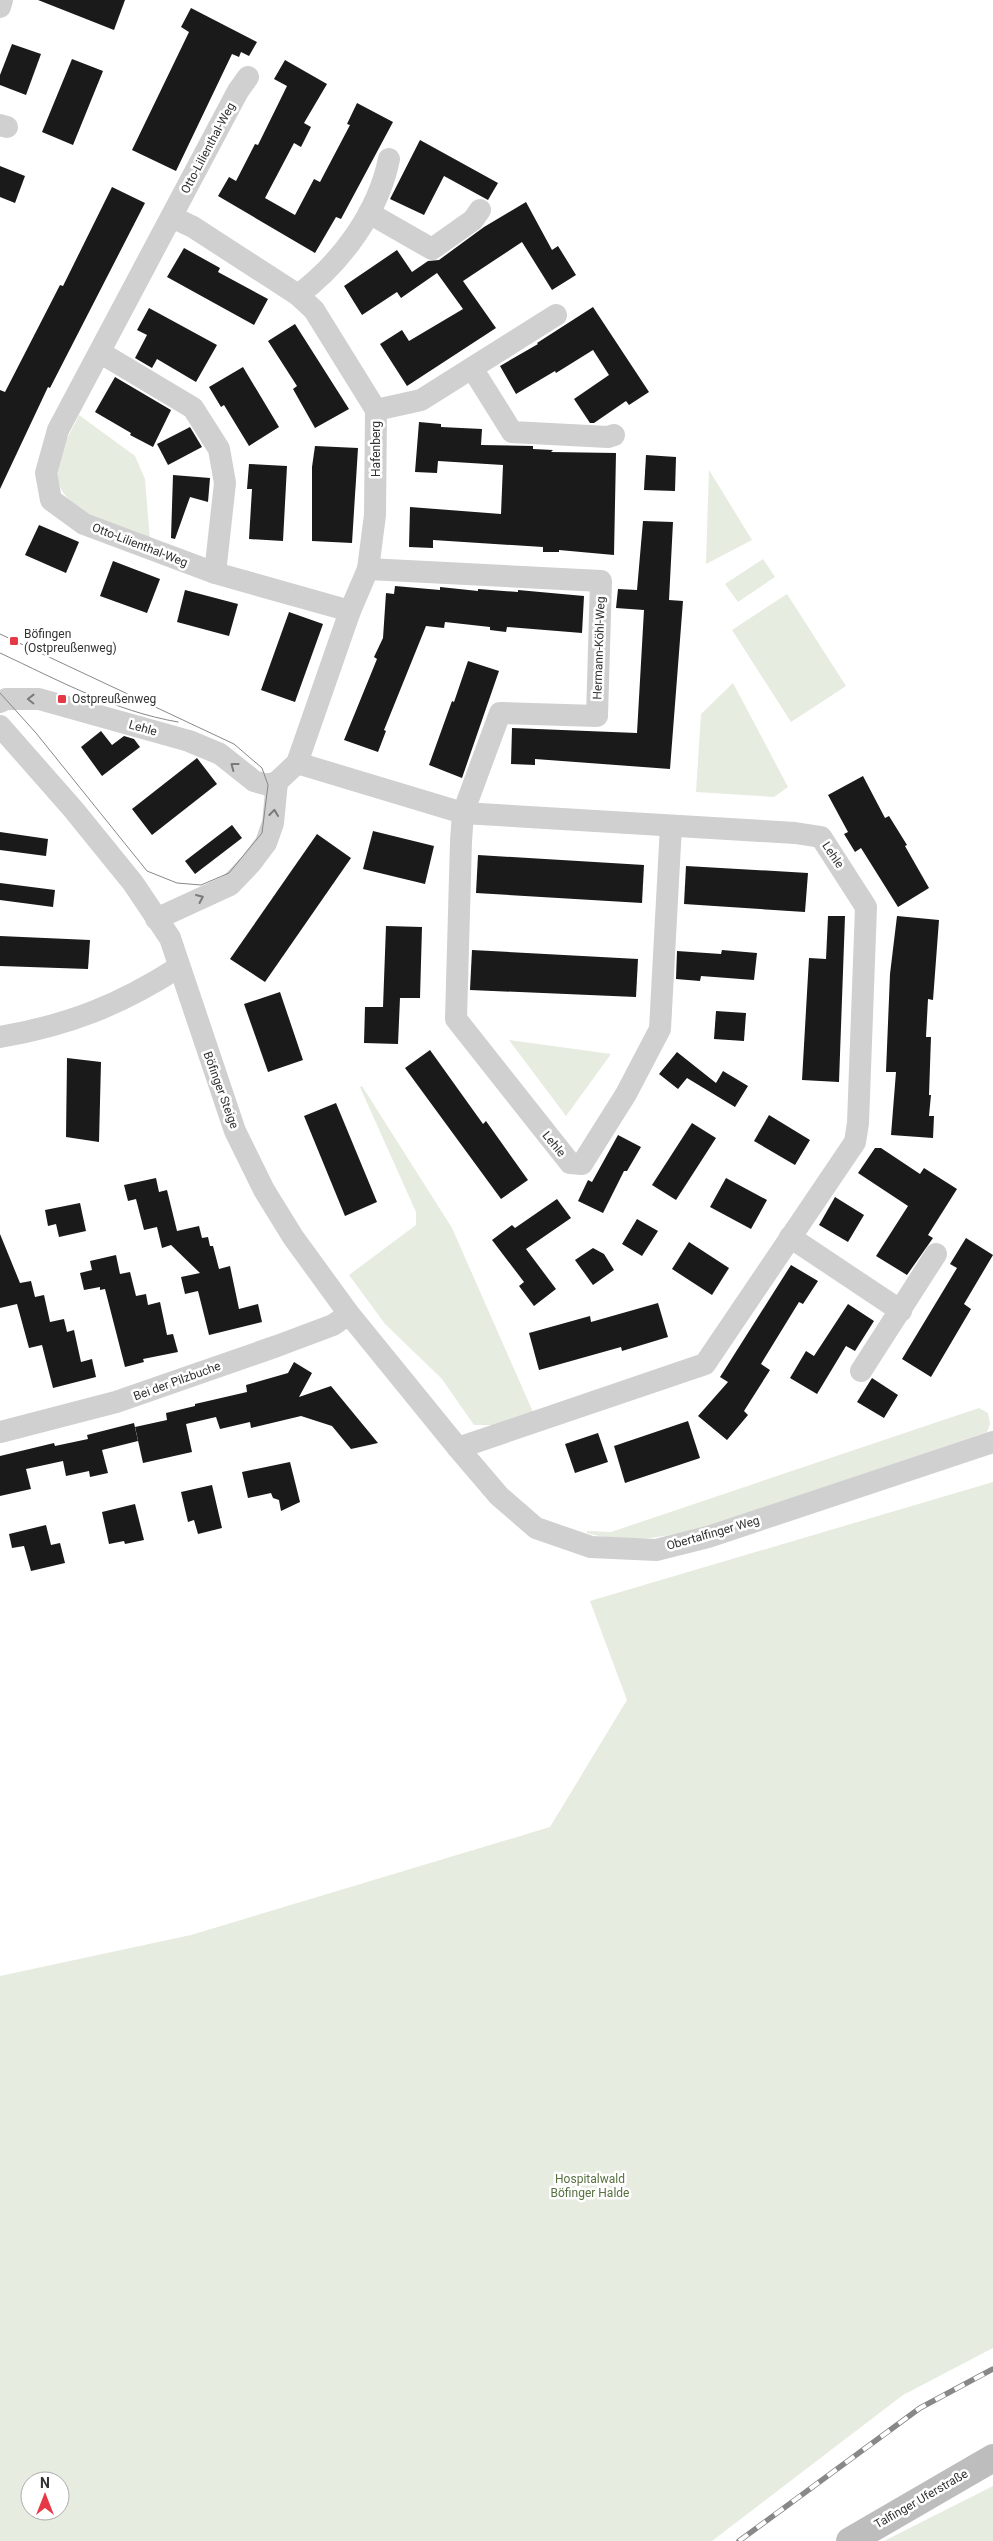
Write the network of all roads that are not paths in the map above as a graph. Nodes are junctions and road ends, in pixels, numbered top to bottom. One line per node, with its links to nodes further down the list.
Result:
1 (2, 0): 2 (street)
2 (0, 7)
3 (248, 77): 7 (street, Otto-Lilienthal-Weg)
4 (389, 159): 6 (street)
5 (480, 210): 6 (street)
6 (369, 212): 8 (street)
7 (172, 217): 8 (street, Hafenberg); 10 (street, Otto-Lilienthal-Weg)
8 (298, 295): 12 (street, Hafenberg)
9 (556, 315): 11 (street)
10 (101, 353): 15 (street); 15 (street, Otto-Lilienthal-Weg)
11 (472, 368): 12 (street); 13 (street)
12 (376, 410): 14 (street, Hafenberg)
13 (614, 435)
14 (368, 569): 16 (street, Hafenberg); 21 (street, Hermann-Köhl-Weg)
15 (215, 573): 16 (street, Otto-Lilienthal-Weg)
16 (350, 611): 19 (street, Hafenberg)
17 (0, 702): 20 (street, Lehle, one-way to 17)
18 (0, 726): 23 (street, Böfinger Steige)
19 (297, 763): 20 (street); 21 (street, Lehle)
20 (277, 782): 23 (street, one-way to 20)
21 (463, 813): 22 (street, Lehle); 22 (street, Lehle)
22 (671, 826): 26 (street, Lehle)
23 (156, 919): 24 (street, Böfinger Steige)
24 (179, 967): 25 (street); 29 (street, Böfinger Steige)
25 (0, 1037)
26 (790, 1237): 28 (street); 33 (street, Lehle)
27 (936, 1254): 28 (street)
28 (901, 1310): 30 (street)
29 (349, 1314): 31 (street, Bei der Pilzbuche); 33 (street, Böfinger Steige)
30 (861, 1371)
31 (0, 1432)
32 (993, 1442): 33 (street, Obertalfinger Weg)
33 (458, 1448)
34 (993, 2458): 35 (street, Talfinger Uferstraße)
35 (850, 2541)

